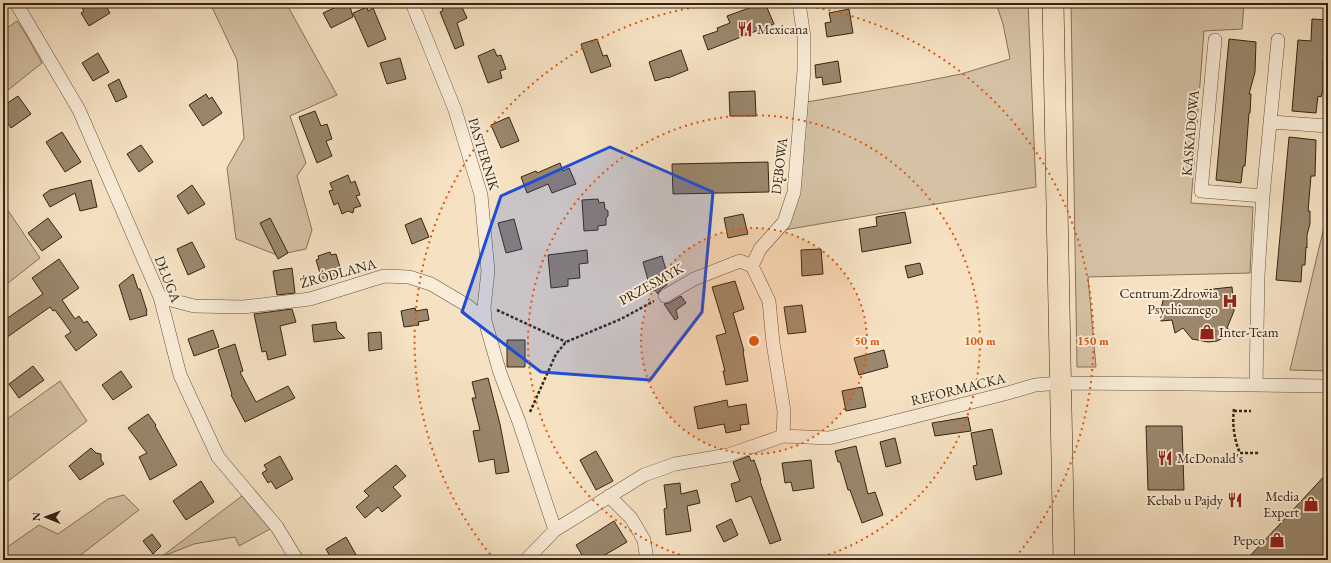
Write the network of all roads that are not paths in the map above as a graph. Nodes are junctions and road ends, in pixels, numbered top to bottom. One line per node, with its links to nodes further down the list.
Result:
1 (16, 3): 12 (street, DŁUGA)
2 (412, 3): 13 (street, PASTERNIK)
3 (798, 3): 10 (street, DĘBOWA)
4 (1053, 3): 14 (main road)
5 (1215, 40): 9 (street, KASKADOWA)
6 (1278, 40): 7 (street)
7 (1271, 122): 8 (street); 9 (street)
8 (1328, 126)
9 (1263, 196): 15 (street)
10 (752, 266): 11 (street, PRZESMYK); 17 (street)
11 (665, 296)
12 (160, 297): 13 (street, ŹRÓDLANA); 20 (street, DŁUGA)
13 (485, 321): 19 (street)
14 (1061, 383): 15 (street, REFORMACKA); 17 (street, REFORMACKA); 23 (main road)
15 (1256, 385): 16 (street, REFORMACKA)
16 (1328, 386)
17 (783, 436): 18 (street, REFORMACKA)
18 (609, 496): 19 (street, REFORMACKA); 22 (street)
19 (555, 530): 21 (street, REFORMACKA)
20 (297, 560)
21 (526, 560)
22 (647, 560)
23 (1064, 560)

